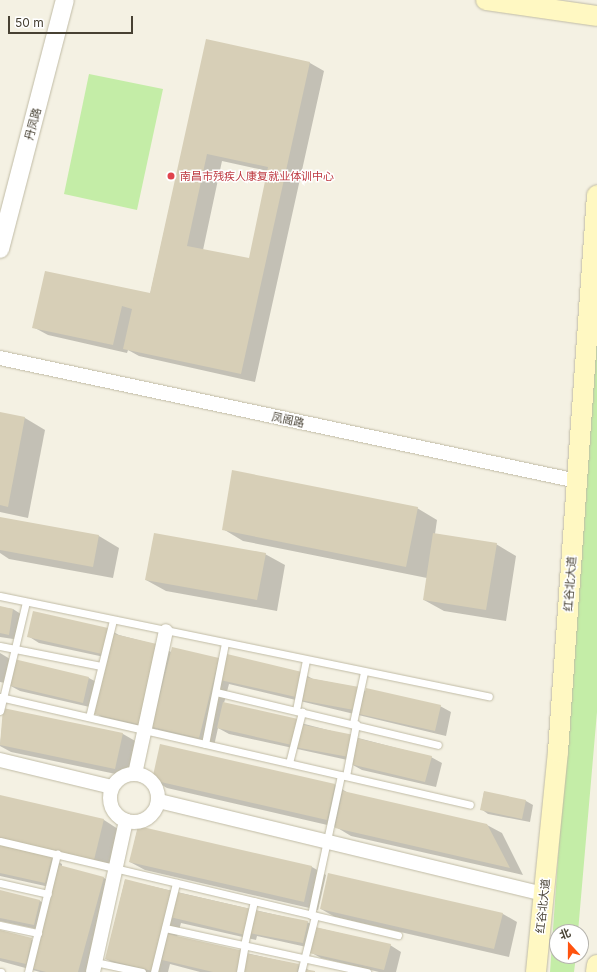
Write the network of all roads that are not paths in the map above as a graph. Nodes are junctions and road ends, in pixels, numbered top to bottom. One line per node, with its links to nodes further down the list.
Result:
1 (65, 0): 5 (street, 丹凤路)
2 (486, 0): 3 (main road)
3 (597, 16)
4 (597, 195): 7 (main road, 红谷北大道)
5 (0, 249)
6 (0, 358): 7 (street, 凤阁路)
7 (577, 481): 43 (main road, 红谷北大道)
8 (0, 596): 9 (lane)
9 (26, 602): 10 (lane); 14 (lane)
10 (113, 620): 11 (lane); 16 (lane)
11 (166, 631): 12 (lane); 25 (street)
12 (225, 643): 15 (lane); 18 (lane)
13 (0, 646): 14 (lane)
14 (15, 649): 16 (lane); 20 (lane)
15 (306, 660): 17 (lane); 22 (lane)
16 (101, 666): 23 (lane)
17 (364, 672): 19 (lane); 24 (lane)
18 (216, 692): 22 (lane); 26 (lane)
19 (489, 696)
20 (2, 698): 21 (lane); 23 (lane)
21 (0, 711)
22 (299, 711): 24 (lane); 29 (lane)
23 (88, 717): 25 (lane)
24 (355, 724): 27 (lane); 31 (lane)
25 (145, 730): 26 (lane); 30 (street)
26 (205, 744): 29 (lane)
27 (438, 745)
28 (0, 760): 32 (street)
29 (289, 763): 31 (lane)
30 (135, 774): 32 (street); 33 (street)
31 (343, 776): 34 (lane); 36 (lane)
32 (112, 787): 35 (street)
33 (159, 799): 35 (street); 36 (street)
34 (470, 805)
35 (126, 821): 39 (street)
36 (327, 840): 43 (street); 45 (lane)
37 (0, 841): 38 (lane)
38 (58, 854): 39 (lane); 42 (lane)
39 (115, 868): 41 (lane); 53 (street)
40 (0, 883): 42 (lane)
41 (176, 883): 44 (lane); 47 (lane)
42 (48, 894): 48 (lane)
43 (544, 894): 60 (main road, 红谷北大道)
44 (254, 901): 45 (lane); 50 (lane)
45 (313, 915): 49 (lane); 51 (lane)
46 (0, 925): 48 (lane)
47 (165, 928): 50 (lane); 56 (lane)
48 (38, 933): 54 (lane)
49 (398, 935)
50 (245, 945): 51 (lane); 57 (lane)
51 (305, 959): 58 (lane); 59 (lane)
52 (597, 965): 61 (main road)
53 (94, 967): 55 (lane)
54 (28, 972)
55 (142, 972)
56 (154, 972)
57 (240, 972)
58 (301, 972)
59 (367, 972)
60 (536, 972)
61 (596, 972)

